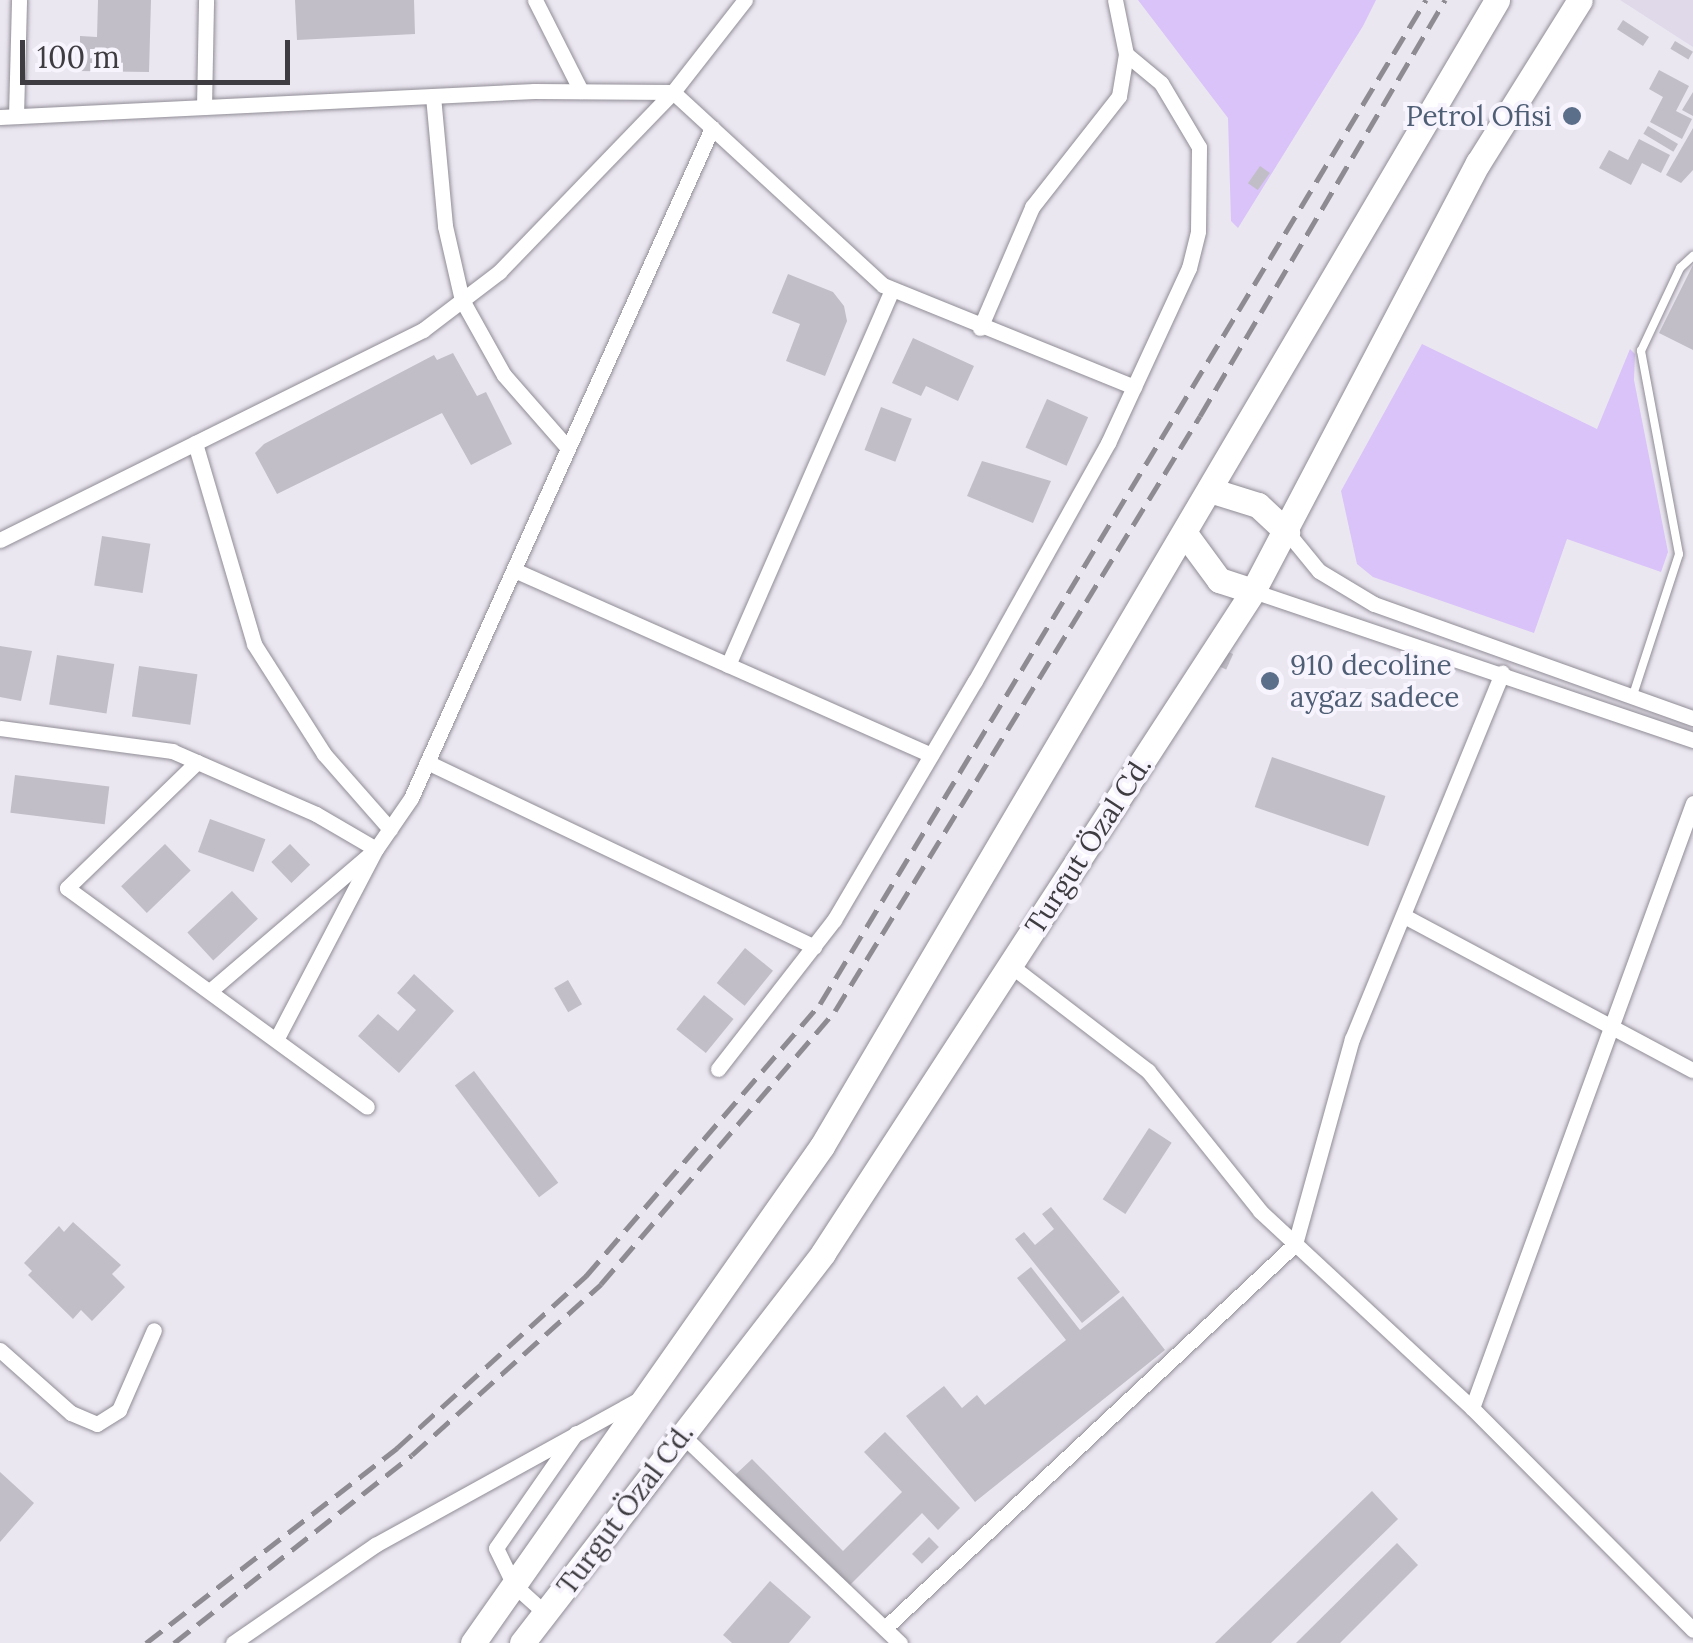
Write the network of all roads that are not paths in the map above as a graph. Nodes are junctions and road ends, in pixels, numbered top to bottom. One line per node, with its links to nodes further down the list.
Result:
1 (18, 0): 13 (street)
2 (206, 0): 12 (street)
3 (535, 0): 9 (street)
4 (745, 0): 10 (street)
5 (1115, 0): 8 (street)
6 (1497, 0): 22 (main road, Turgut Özal Cd.)
7 (1580, 0): 23 (main road, Turgut Özal Cd.)
8 (1126, 54): 18 (street); 19 (street)
9 (581, 91): 10 (street); 11 (street)
10 (673, 92): 14 (street); 17 (street)
11 (433, 96): 12 (street); 17 (street)
12 (204, 107): 13 (street)
13 (8, 116)
14 (712, 128): 16 (street); 21 (street)
15 (1693, 256): 30 (lane)
16 (892, 289): 18 (street); 28 (street)
17 (462, 300): 20 (street); 21 (street)
18 (980, 328): 19 (street)
19 (1134, 387): 34 (street)
20 (195, 442): 25 (street); 38 (street)
21 (568, 448): 26 (street)
22 (1213, 491): 23 (main road); 24 (main road, Turgut Özal Cd.)
23 (1287, 532): 27 (main road, Turgut Özal Cd.); 30 (street)
24 (1186, 536): 27 (main road); 52 (main road, Turgut Özal Cd.)
25 (0, 540)
26 (514, 570): 28 (street); 36 (street)
27 (1253, 591): 29 (street); 42 (main road, Turgut Özal Cd.)
28 (728, 665): 34 (street)
29 (1502, 673): 33 (street); 40 (street)
30 (1632, 696): 31 (street)
31 (1693, 718)
32 (0, 728): 35 (street)
33 (1693, 740)
34 (931, 755): 41 (street)
35 (197, 762): 39 (street); 43 (street)
36 (427, 762): 38 (street); 41 (street)
37 (1693, 802): 44 (street)
38 (390, 829): 39 (street)
39 (376, 849): 43 (street); 45 (street)
40 (1404, 916): 44 (street); 49 (street)
41 (814, 947): 46 (street)
42 (1010, 964): 49 (street); 55 (main road, Turgut Özal Cd.)
43 (211, 990): 45 (street)
44 (1610, 1024): 47 (street); 53 (street)
45 (277, 1038): 48 (street)
46 (718, 1068)
47 (1693, 1070)
48 (367, 1107)
49 (1295, 1244): 53 (street); 58 (street)
50 (154, 1330): 51 (street)
51 (0, 1350)
52 (646, 1396): 54 (street); 56 (main road, Turgut Özal Cd.)
53 (1472, 1408): 59 (street)
54 (578, 1430): 56 (street); 60 (street)
55 (682, 1434): 57 (main road, Turgut Özal Cd.); 58 (street)
56 (514, 1584): 57 (street); 61 (main road, Turgut Özal Cd.)
57 (545, 1612): 62 (main road, Turgut Özal Cd.)
58 (885, 1628): 63 (street)
59 (1693, 1630)
60 (234, 1643)
61 (473, 1643)
62 (522, 1643)
63 (900, 1643)

